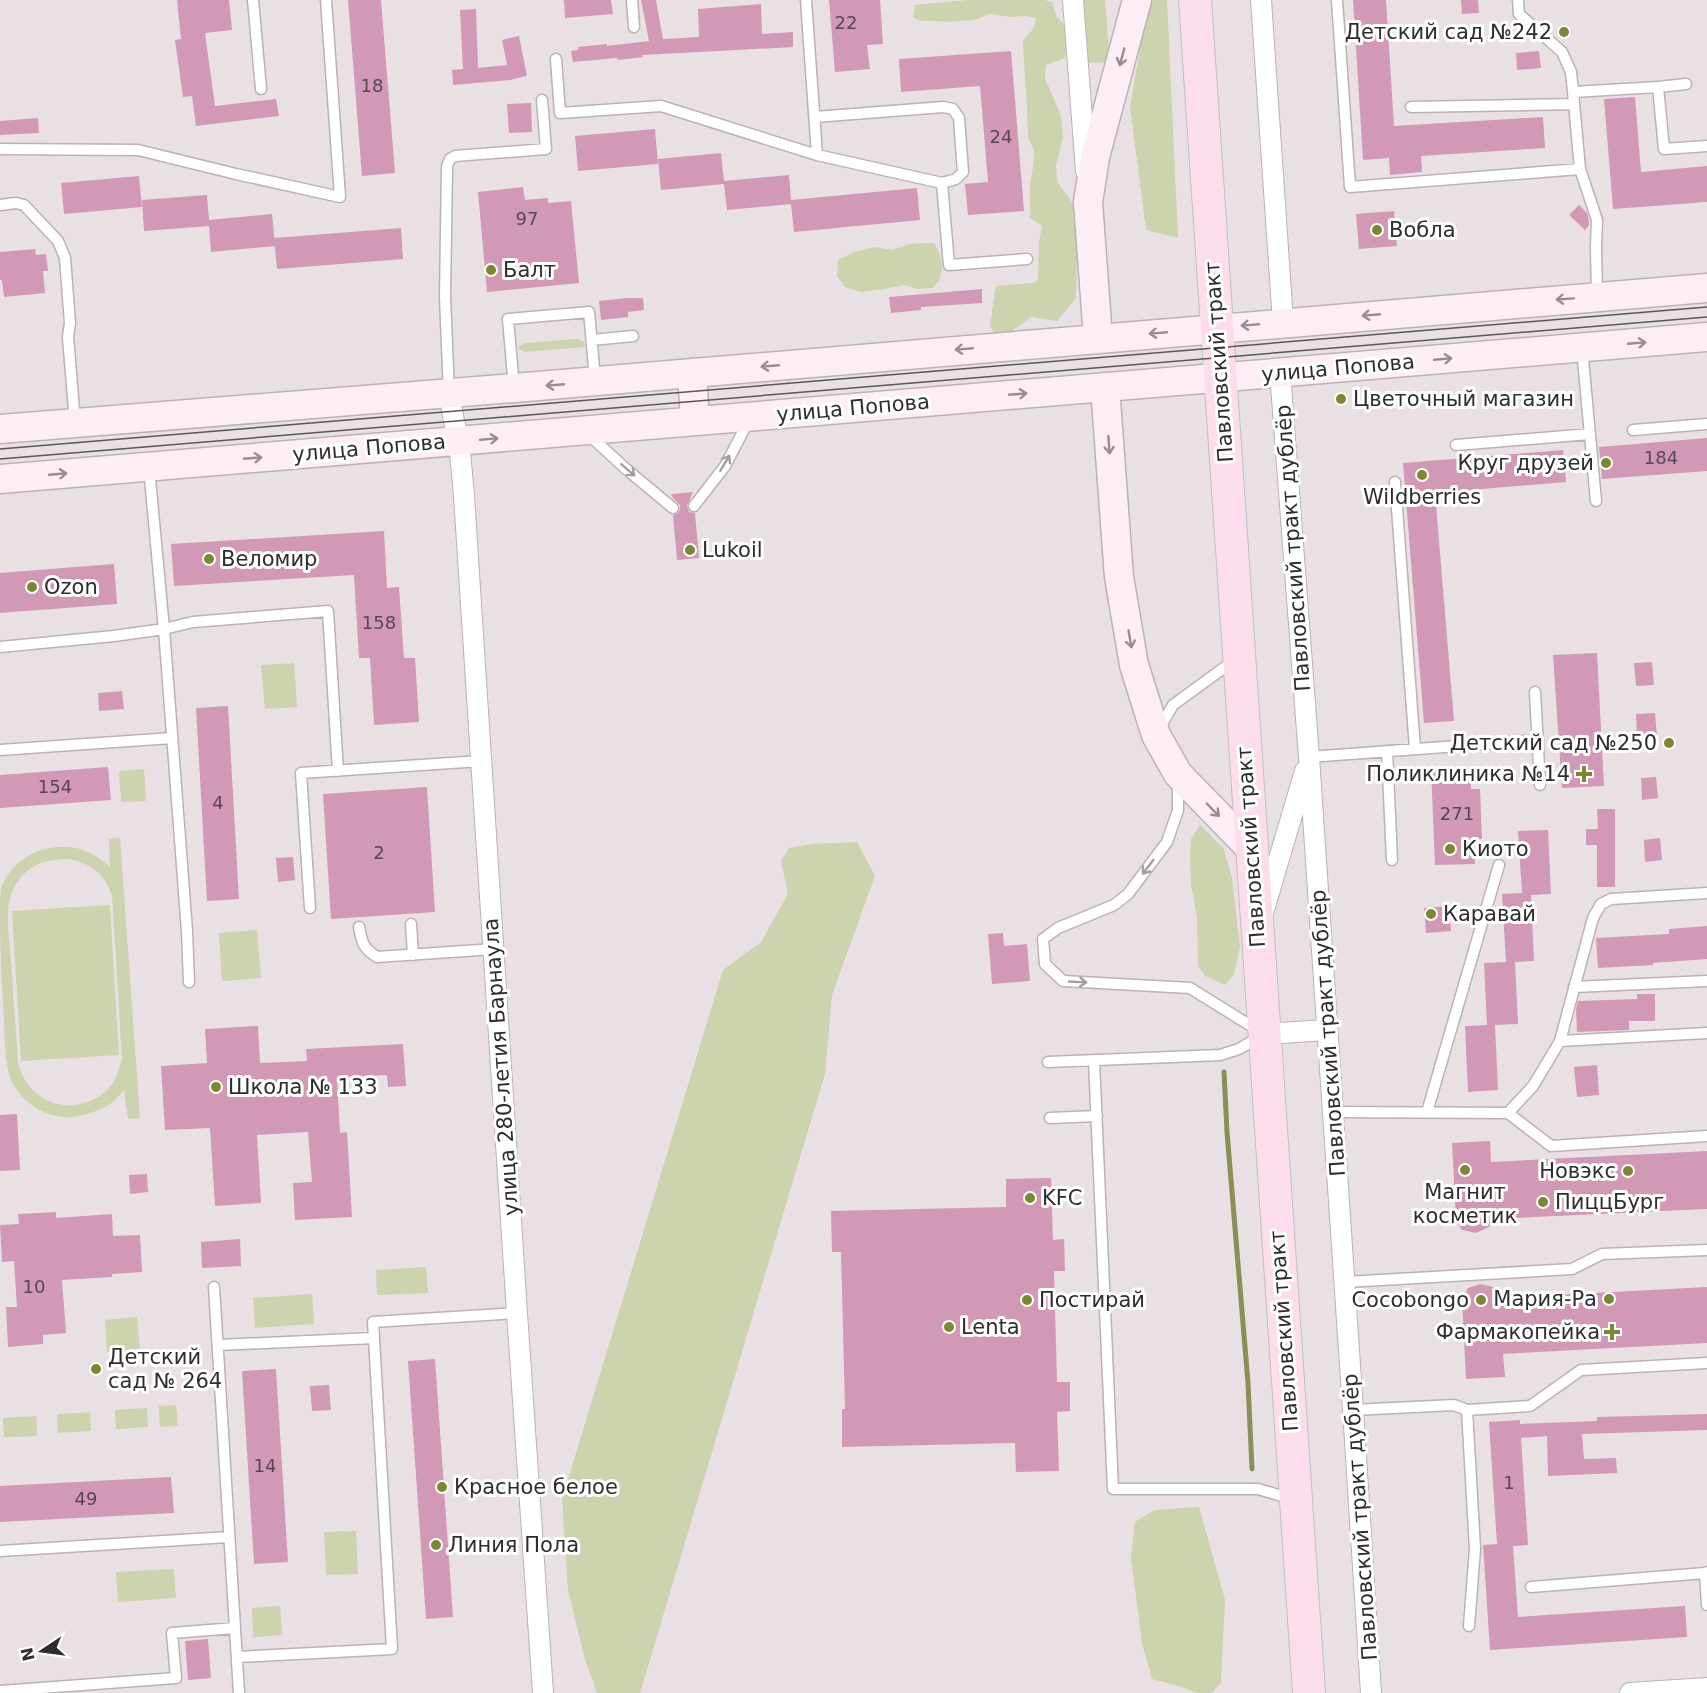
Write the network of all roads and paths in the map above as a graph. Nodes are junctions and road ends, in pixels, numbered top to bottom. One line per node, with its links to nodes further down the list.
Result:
1 (253, 0): 15 (lane)
2 (326, 0): 22 (lane)
3 (632, 0): 11 (lane)
4 (806, 0): 20 (lane)
5 (1073, 0): 26 (street)
6 (1137, 0): 26 (main road, one-way to 26)
7 (1195, 0): 32 (main road, Павловский тракт)
8 (1261, 0): 31 (street)
9 (1337, 0): 24 (lane)
10 (1518, 0): 16 (lane)
11 (634, 27)
12 (556, 59): 23 (lane)
13 (1686, 84): 14 (lane)
14 (1658, 87): 16 (lane); 21 (lane)
15 (261, 89)
16 (1573, 92): 18 (lane)
17 (542, 100): 44 (lane)
18 (1574, 104): 19 (lane); 24 (lane)
19 (1411, 107)
20 (815, 117): 23 (lane); 25 (lane)
21 (1707, 146)
22 (0, 149)
23 (817, 155): 25 (lane)
24 (1580, 170): 30 (lane)
25 (942, 183): 28 (lane)
26 (1088, 202): 35 (main road)
27 (0, 205): 47 (lane)
28 (1027, 259)
29 (1707, 288): 30 (main road)
30 (1597, 297): 31 (main road, one-way to 31)
31 (1283, 322): 32 (main road, one-way to 32)
32 (1217, 328): 35 (main road, one-way to 35); 40 (main road, Павловский тракт)
33 (633, 336): 36 (lane)
34 (1707, 337): 37 (main road, улица Попова, one-way to 34)
35 (1098, 338): 39 (main road, one-way to 39)
36 (592, 340): 41 (lane); 43 (lane)
37 (1582, 347): 38 (main road, улица Попова, one-way to 37); 52 (lane)
38 (1280, 372): 40 (main road, улица Попова); 71 (street, Павловский тракт дублёр)
39 (692, 373): 41 (main road); 46 (main road)
40 (1221, 378): 42 (main road, улица Попова); 63 (main road, Павловский тракт)
41 (596, 381): 43 (main road, one-way to 43)
42 (1105, 387): 45 (main road, улица Попова, one-way to 42); 65 (main road, one-way to 65)
43 (514, 388): 44 (main road)
44 (449, 393): 47 (main road); 53 (street, улица 280-летия Барнаула)
45 (750, 417): 46 (main road, улица Попова); 59 (lane, one-way to 45)
46 (695, 421): 50 (main road, улица Попова)
47 (75, 423): 49 (main road)
48 (1707, 424): 51 (lane)
49 (0, 429)
50 (585, 430): 53 (main road, улица Попова, one-way to 50); 60 (lane, one-way to 60)
51 (1633, 430)
52 (1590, 434): 54 (lane); 58 (lane)
53 (459, 441): 55 (main road, улица Попова, one-way to 53); 72 (street, улица 280-летия Барнаула)
54 (1456, 445)
55 (149, 467): 56 (main road, улица Попова, one-way to 55); 61 (lane)
56 (0, 479)
57 (1395, 482): 68 (lane)
58 (1596, 501)
59 (694, 506)
60 (673, 508)
61 (164, 629): 62 (lane); 66 (lane); 73 (lane)
62 (0, 647)
63 (1238, 657): 65 (lane); 76 (main road, Павловский тракт)
64 (1535, 692): 67 (lane)
65 (1156, 735): 74 (main road)
66 (172, 738): 69 (lane); 87 (lane)
67 (1538, 740): 68 (lane); 75 (lane)
68 (1415, 749): 70 (lane)
69 (0, 750)
70 (1386, 751): 71 (lane); 77 (lane)
71 (1309, 757): 83 (street); 89 (street, Павловский тракт дублёр)
72 (481, 761): 73 (lane); 84 (street, улица 280-летия Барнаула)
73 (338, 771): 80 (lane)
74 (1178, 774): 76 (main road, one-way to 76); 91 (lane, one-way to 91)
75 (1540, 785)
76 (1251, 849): 83 (main road, Павловский тракт)
77 (1392, 860)
78 (1499, 865): 96 (lane)
79 (1707, 893): 88 (lane)
80 (310, 908)
81 (411, 924): 85 (lane)
82 (359, 927): 85 (lane)
83 (1257, 934): 91 (main road, Павловский тракт)
84 (494, 949): 85 (lane); 104 (street, улица 280-летия Барнаула)
85 (413, 955)
86 (1707, 981): 88 (lane)
87 (189, 982)
88 (1574, 987): 92 (lane)
89 (1327, 1030): 91 (street); 95 (street, Павловский тракт дублёр)
90 (1707, 1033): 92 (lane)
91 (1264, 1034): 93 (lane); 110 (main road, Павловский тракт)
92 (1560, 1041): 97 (lane)
93 (1094, 1061): 94 (lane); 98 (lane)
94 (1048, 1062)
95 (1333, 1112): 96 (lane); 102 (street, Павловский тракт дублёр)
96 (1427, 1112): 97 (lane)
97 (1508, 1113): 100 (lane)
98 (1097, 1116): 99 (lane); 110 (lane)
99 (1050, 1118)
100 (1707, 1136)
101 (1707, 1250): 102 (lane)
102 (1345, 1282): 108 (street, Павловский тракт дублёр)
103 (214, 1287): 106 (lane)
104 (517, 1313): 105 (lane); 123 (street, улица 280-летия Барнаула)
105 (374, 1338): 106 (lane); 118 (lane)
106 (218, 1346): 111 (lane)
107 (1707, 1363): 109 (lane)
108 (1353, 1410): 109 (lane); 125 (street, Павловский тракт дублёр)
109 (1467, 1410): 116 (lane)
110 (1296, 1500): 124 (main road, Павловский тракт)
111 (229, 1537): 112 (lane); 117 (lane)
112 (0, 1551)
113 (1706, 1572): 114 (lane); 115 (lane)
114 (1531, 1587)
115 (1707, 1605)
116 (1469, 1626)
117 (235, 1628): 118 (lane); 120 (lane)
118 (237, 1657): 122 (lane)
119 (1707, 1688): 121 (street)
120 (0, 1691)
121 (1682, 1691): 126 (street)
122 (239, 1693)
123 (543, 1693)
124 (1309, 1693)
125 (1371, 1693)
126 (1638, 1693)

